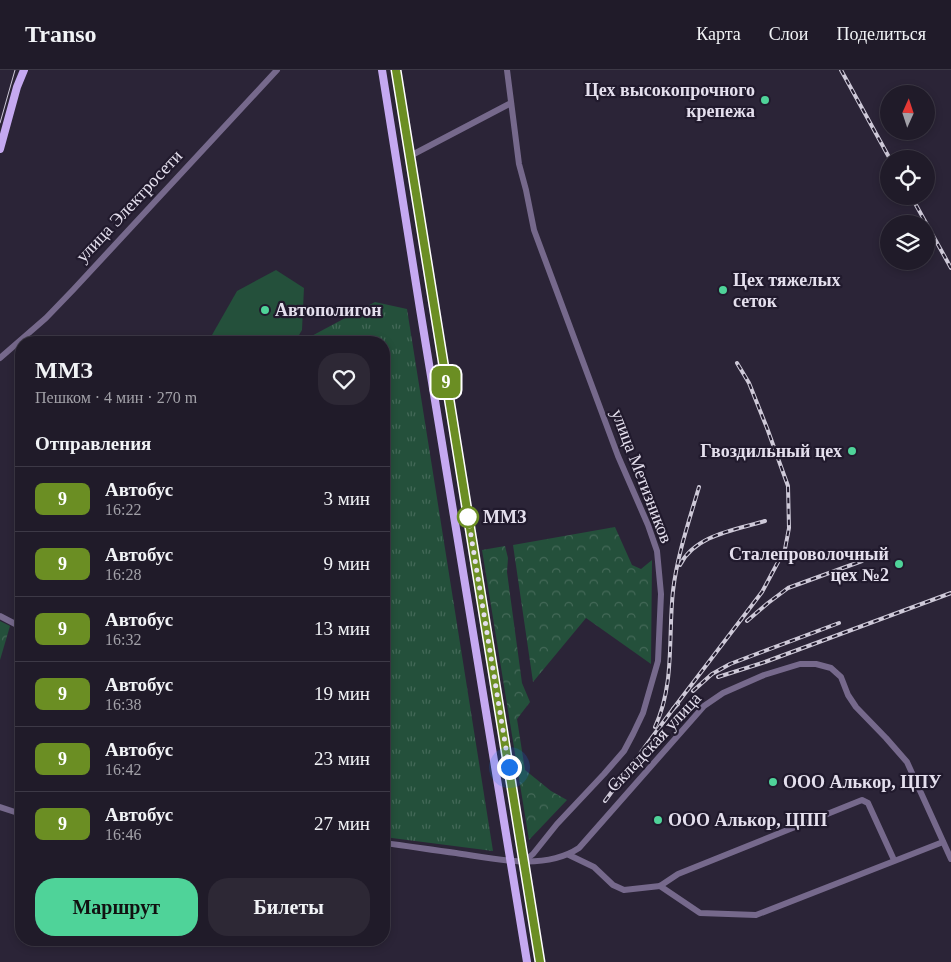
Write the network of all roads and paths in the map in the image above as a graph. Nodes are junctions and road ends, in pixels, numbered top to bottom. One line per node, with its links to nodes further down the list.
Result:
1 (24, 70): 7 (main road)
2 (276, 70): 11 (street, улица Электросети)
3 (382, 70): 10 (main road)
4 (396, 70): 8 (main road)
5 (507, 70): 6 (street, улица Метизников)
6 (511, 103): 8 (street); 24 (street, улица Метизников)
7 (0, 149)
8 (410, 156): 9 (main road)
9 (435, 306): 10 (main road); 24 (main road)
10 (420, 309): 23 (main road)
11 (25, 336)
12 (15, 345): 13 (street, улица Электросети)
13 (0, 358)
14 (0, 616): 15 (street)
15 (15, 625)
16 (0, 807): 17 (street)
17 (15, 812)
18 (943, 842): 20 (street, Складская улица); 21 (street, Складская улица); 22 (street)
19 (390, 844): 23 (street)
20 (569, 855): 24 (street); 25 (street)
21 (951, 859)
22 (894, 860): 25 (street); 25 (street)
23 (510, 861): 24 (street); 26 (main road)
24 (524, 861): 27 (main road)
25 (660, 886)
26 (527, 962)
27 (540, 962)

